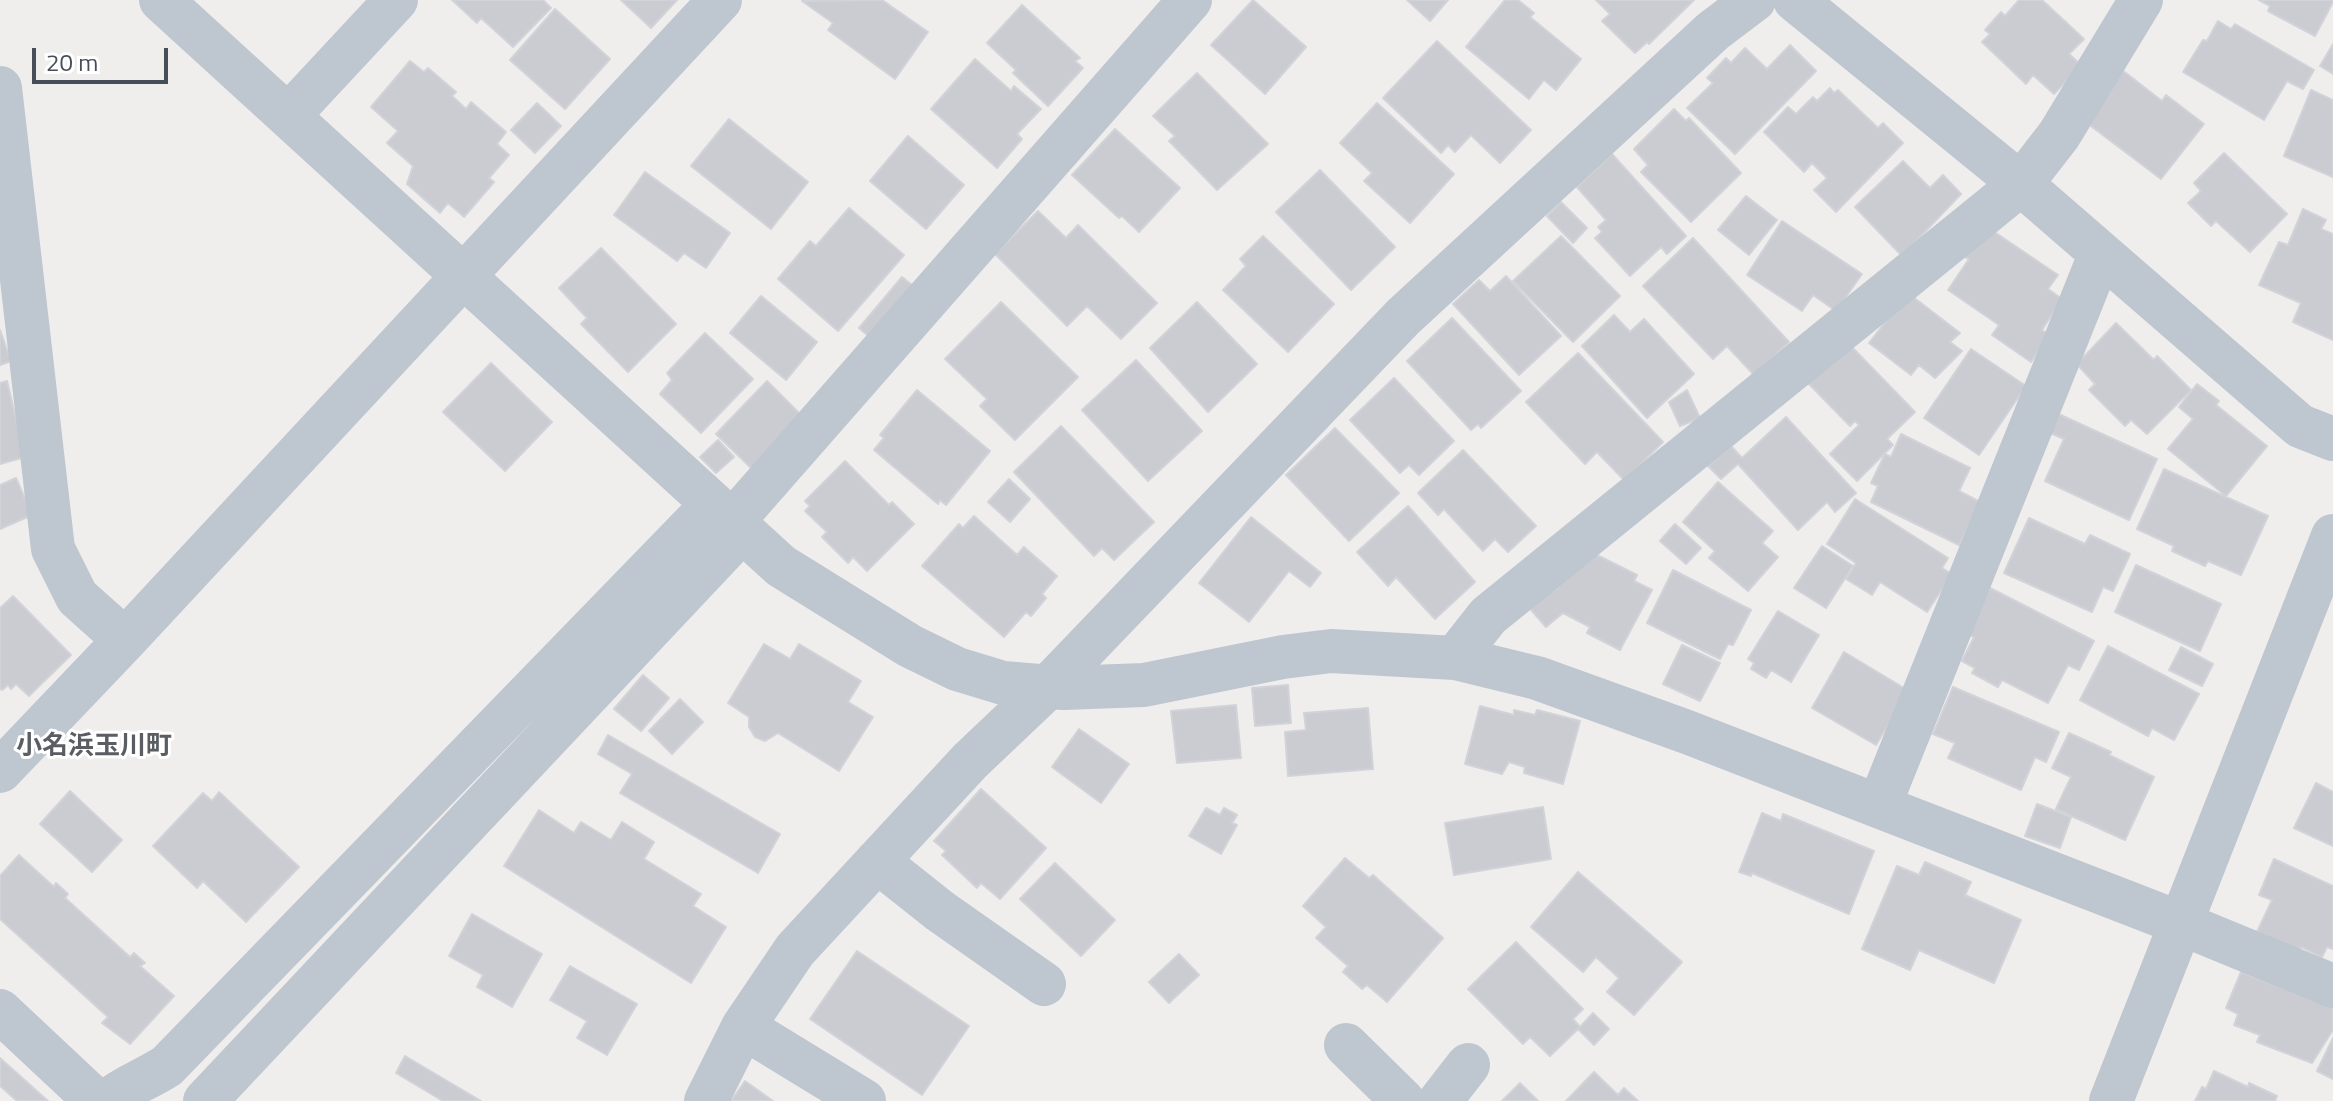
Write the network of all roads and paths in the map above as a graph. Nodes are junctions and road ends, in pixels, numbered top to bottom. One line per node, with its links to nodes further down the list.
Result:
1 (161, 0): 9 (street)
2 (396, 0): 9 (street)
3 (720, 0): 12 (street)
4 (1190, 0): 14 (street)
5 (1754, 0): 18 (street)
6 (1795, 0): 10 (street)
7 (2141, 0): 10 (street)
8 (0, 88): 16 (street)
9 (288, 116): 12 (street)
10 (2021, 184): 11 (street); 17 (street)
11 (2100, 255): 13 (street); 20 (street)
12 (463, 277): 14 (street); 16 (street)
13 (2333, 439)
14 (729, 519): 18 (street); 30 (street); 31 (street)
15 (2333, 536): 22 (street)
16 (125, 640): 19 (street)
17 (1455, 658): 18 (street); 20 (street)
18 (1048, 687): 21 (street)
19 (0, 771)
20 (1879, 806): 22 (street)
21 (877, 861): 23 (street); 26 (street)
22 (2180, 923): 24 (street); 36 (street)
23 (1044, 984)
24 (2333, 986)
25 (0, 1011): 29 (street)
26 (743, 1027): 32 (street); 33 (street)
27 (1346, 1045): 34 (street)
28 (1468, 1065): 35 (street)
29 (96, 1101)
30 (107, 1101)
31 (205, 1101)
32 (706, 1101)
33 (864, 1101)
34 (1403, 1101)
35 (1440, 1101)
36 (2111, 1101)

